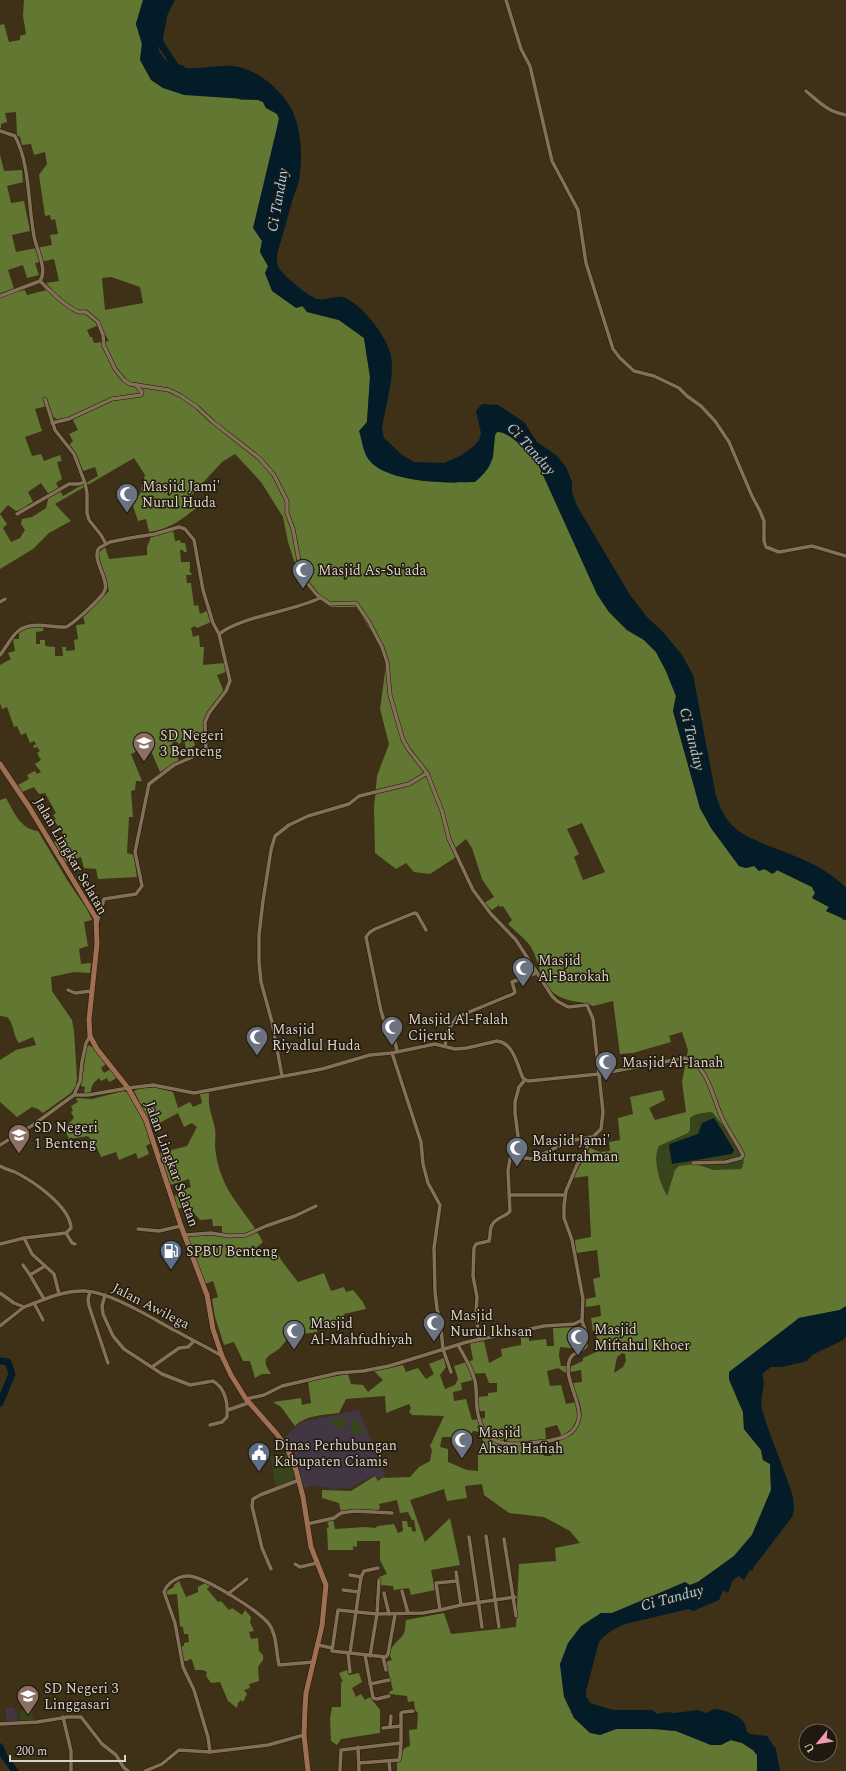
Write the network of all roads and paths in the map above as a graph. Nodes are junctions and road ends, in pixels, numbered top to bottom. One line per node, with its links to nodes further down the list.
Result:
1 (506, 0): 13 (street)
2 (806, 91): 3 (street)
3 (846, 115)
4 (0, 131): 5 (street)
5 (40, 281): 6 (street); 7 (street)
6 (0, 296)
7 (135, 384): 9 (street); 14 (street)
8 (45, 399): 9 (street)
9 (52, 423): 10 (street)
10 (84, 482): 11 (street); 12 (street)
11 (17, 514)
12 (106, 544): 17 (street); 18 (street)
13 (846, 556)
14 (320, 598): 17 (street); 20 (street)
15 (5, 599): 16 (street)
16 (0, 602)
17 (219, 634): 21 (street)
18 (0, 655)
19 (0, 764): 21 (street, Jalan Lingkar Selatan)
20 (428, 773): 23 (street); 31 (street)
21 (98, 923): 25 (street, Jalan Lingkar Selatan)
22 (426, 930): 28 (street)
23 (536, 973): 27 (street); 30 (street)
24 (68, 990): 25 (street)
25 (92, 991): 26 (street, Jalan Lingkar Selatan)
26 (90, 1036): 33 (street, Jalan Lingkar Selatan); 34 (street)
27 (445, 1046): 28 (street); 32 (street)
28 (397, 1051): 29 (street)
29 (392, 1052): 31 (street); 66 (street)
30 (599, 1074): 32 (street); 35 (street); 38 (street)
31 (282, 1076): 33 (street)
32 (525, 1080): 37 (street)
33 (128, 1088): 34 (street); 43 (street, Jalan Lingkar Selatan)
34 (74, 1095): 36 (street)
35 (591, 1137): 37 (street); 41 (street)
36 (0, 1145)
37 (511, 1156): 40 (street)
38 (693, 1163)
39 (0, 1166): 45 (street)
40 (510, 1195): 41 (street); 63 (street)
41 (565, 1195): 61 (street)
42 (316, 1206): 46 (street)
43 (181, 1226): 44 (street); 46 (street, Jalan Lingkar Selatan)
44 (138, 1229)
45 (66, 1233): 47 (street); 49 (street)
46 (184, 1235): 67 (street, Jalan Lingkar Selatan)
47 (24, 1238): 48 (street); 51 (street)
48 (0, 1244)
49 (75, 1244)
50 (23, 1265): 52 (street)
51 (45, 1266): 52 (street); 55 (street)
52 (30, 1275): 57 (street)
53 (90, 1292): 55 (street, Jalan Awilega); 56 (street, Jalan Awilega); 68 (street)
54 (0, 1293): 59 (street)
55 (59, 1294): 57 (street, Jalan Awilega)
56 (105, 1295): 64 (street, Jalan Awilega); 69 (street)
57 (44, 1299): 58 (street, Jalan Awilega)
58 (34, 1303): 59 (street, Jalan Awilega); 60 (street)
59 (24, 1307): 62 (street, Jalan Awilega)
60 (43, 1320)
61 (582, 1321): 63 (street); 65 (street)
62 (0, 1326)
63 (479, 1339): 65 (street)
64 (194, 1340): 67 (street, Jalan Awilega); 69 (street)
65 (458, 1345): 66 (street)
66 (443, 1349): 70 (street); 71 (street)
67 (222, 1356): 71 (street, Jalan Lingkar Selatan)
68 (108, 1363)
69 (152, 1367): 72 (street)
70 (451, 1372)
71 (247, 1401): 72 (street); 74 (street, Jalan Lingkar Selatan)
72 (228, 1410): 73 (street)
73 (210, 1425)
74 (299, 1480): 76 (street, Jalan Lingkar Selatan); 83 (street)
75 (392, 1513): 76 (street)
76 (307, 1524): 80 (street, Jalan Lingkar Selatan)
77 (486, 1536): 96 (street)
78 (469, 1537): 97 (street)
79 (504, 1539): 95 (street)
80 (317, 1563): 81 (street); 108 (street, Jalan Lingkar Selatan)
81 (295, 1564)
82 (378, 1568): 86 (street)
83 (272, 1569)
84 (456, 1572): 89 (street)
85 (350, 1575): 86 (street)
86 (361, 1577): 92 (street)
87 (247, 1578): 94 (street)
88 (379, 1580): 102 (street)
89 (457, 1580): 98 (street); 99 (street)
90 (343, 1590): 92 (street)
91 (402, 1591): 101 (street)
92 (359, 1592): 100 (street)
93 (384, 1593): 103 (street)
94 (228, 1594): 114 (street); 130 (street)
95 (514, 1597): 96 (street); 105 (street)
96 (496, 1600): 97 (street); 107 (street)
97 (477, 1602): 98 (street); 106 (street)
98 (461, 1604): 99 (street)
99 (440, 1610): 101 (street)
100 (355, 1613): 102 (street); 109 (street); 110 (street)
101 (408, 1613): 104 (street)
102 (377, 1614): 103 (street); 112 (street)
103 (389, 1614): 104 (street)
104 (395, 1614): 113 (street)
105 (516, 1616)
106 (482, 1627)
107 (499, 1627)
108 (318, 1645): 109 (street); 114 (street, Jalan Lingkar Selatan)
109 (332, 1648): 110 (street)
110 (349, 1653): 111 (street); 116 (street)
111 (365, 1655): 112 (street); 118 (street)
112 (370, 1656): 113 (street)
113 (384, 1657): 115 (street)
114 (314, 1662): 127 (street, Jalan Lingkar Selatan)
115 (386, 1670)
116 (350, 1672)
117 (389, 1680): 118 (street)
118 (370, 1684): 119 (street)
119 (389, 1696)
120 (413, 1711): 124 (street)
121 (391, 1716): 125 (street)
122 (63, 1717): 123 (street); 133 (street); 134 (street)
123 (0, 1724)
124 (401, 1726): 125 (street); 128 (street)
125 (390, 1727): 126 (street)
126 (383, 1728)
127 (304, 1735): 130 (street); 136 (street, Jalan Lingkar Selatan)
128 (401, 1743): 129 (street); 131 (street)
129 (358, 1747): 132 (street); 137 (street)
130 (210, 1752): 135 (street)
131 (389, 1761): 132 (street); 139 (street)
132 (359, 1763): 138 (street)
133 (71, 1771)
134 (128, 1771)
135 (145, 1771)
136 (308, 1771)
137 (340, 1771)
138 (359, 1771)
139 (390, 1771)

